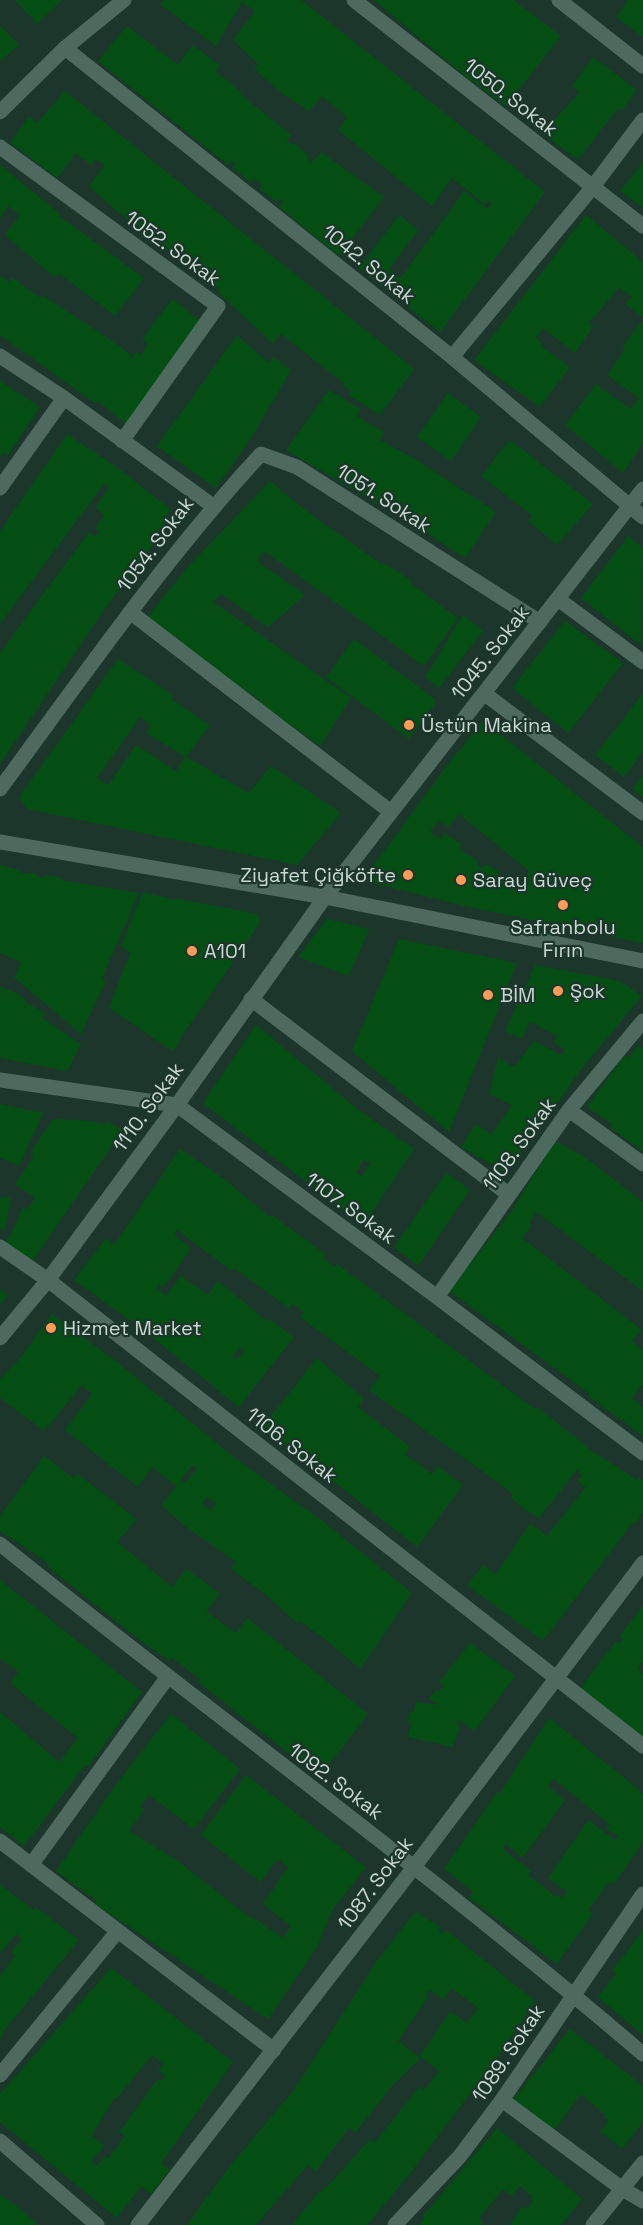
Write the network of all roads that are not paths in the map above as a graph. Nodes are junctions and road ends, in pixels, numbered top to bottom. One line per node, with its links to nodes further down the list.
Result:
1 (124, 0): 4 (street)
2 (354, 0): 9 (street, 1050. Sokak)
3 (559, 0): 5 (street)
4 (65, 48): 6 (street); 12 (street, 1042. Sokak)
5 (643, 66)
6 (0, 112)
7 (643, 120): 9 (street)
8 (0, 147): 14 (street, 1052. Sokak)
9 (592, 188): 10 (street, 1050. Sokak); 12 (street)
10 (643, 226)
11 (0, 356): 13 (street, 1054. Sokak)
12 (452, 357): 18 (street, 1042. Sokak)
13 (64, 398): 14 (street, 1054. Sokak); 15 (street)
14 (122, 441): 17 (street, 1054. Sokak)
15 (0, 488)
16 (643, 489): 18 (street, 1045. Sokak)
17 (213, 506): 21 (street, 1054. Sokak); 22 (street, 1051. Sokak)
18 (629, 506): 19 (street, 1042. Sokak); 20 (street, 1045. Sokak)
19 (643, 517)
20 (558, 599): 22 (street, 1045. Sokak); 23 (street)
21 (130, 612): 25 (street, 1054. Sokak); 26 (street)
22 (540, 622): 24 (street, 1045. Sokak)
23 (643, 662)
24 (485, 694): 26 (street, 1045. Sokak); 27 (street)
25 (0, 789)
26 (391, 812): 29 (street, 1045. Sokak)
27 (643, 813)
28 (0, 842): 29 (street)
29 (325, 897): 30 (street); 31 (street, 1110. Sokak)
30 (643, 961)
31 (251, 999): 34 (street, 1110. Sokak); 37 (street)
32 (643, 1021): 35 (street, 1108. Sokak)
33 (0, 1080): 34 (street, 1107. Sokak)
34 (177, 1105): 39 (street, 1110. Sokak); 40 (street, 1107. Sokak)
35 (569, 1110): 36 (street); 37 (street, 1108. Sokak)
36 (643, 1164)
37 (508, 1194): 40 (street, 1108. Sokak)
38 (0, 1247): 39 (street, 1106. Sokak)
39 (48, 1280): 41 (street, 1110. Sokak); 46 (street, 1106. Sokak)
40 (437, 1297): 42 (street, 1107. Sokak)
41 (0, 1338)
42 (643, 1453)
43 (0, 1544): 45 (street, 1092. Sokak)
44 (643, 1563): 46 (street, 1087. Sokak)
45 (167, 1678): 49 (street); 50 (street, 1092. Sokak)
46 (555, 1679): 47 (street, 1106. Sokak); 50 (street, 1087. Sokak)
47 (643, 1746)
48 (0, 1841): 49 (street)
49 (31, 1865): 52 (street)
50 (414, 1867): 53 (street, 1092. Sokak); 54 (street, 1087. Sokak)
51 (643, 1894): 53 (street, 1089. Sokak)
52 (117, 1932): 54 (street); 56 (street)
53 (573, 1994): 55 (street, 1092. Sokak); 57 (street, 1089. Sokak)
54 (274, 2050): 63 (street, 1087. Sokak)
55 (643, 2054)
56 (0, 2075)
57 (502, 2100): 60 (street); 64 (street, 1089. Sokak)
58 (0, 2141): 62 (street)
59 (643, 2163): 60 (street)
60 (621, 2188): 61 (street); 65 (street)
61 (643, 2201)
62 (97, 2225)
63 (138, 2225)
64 (395, 2225)
65 (593, 2225)

